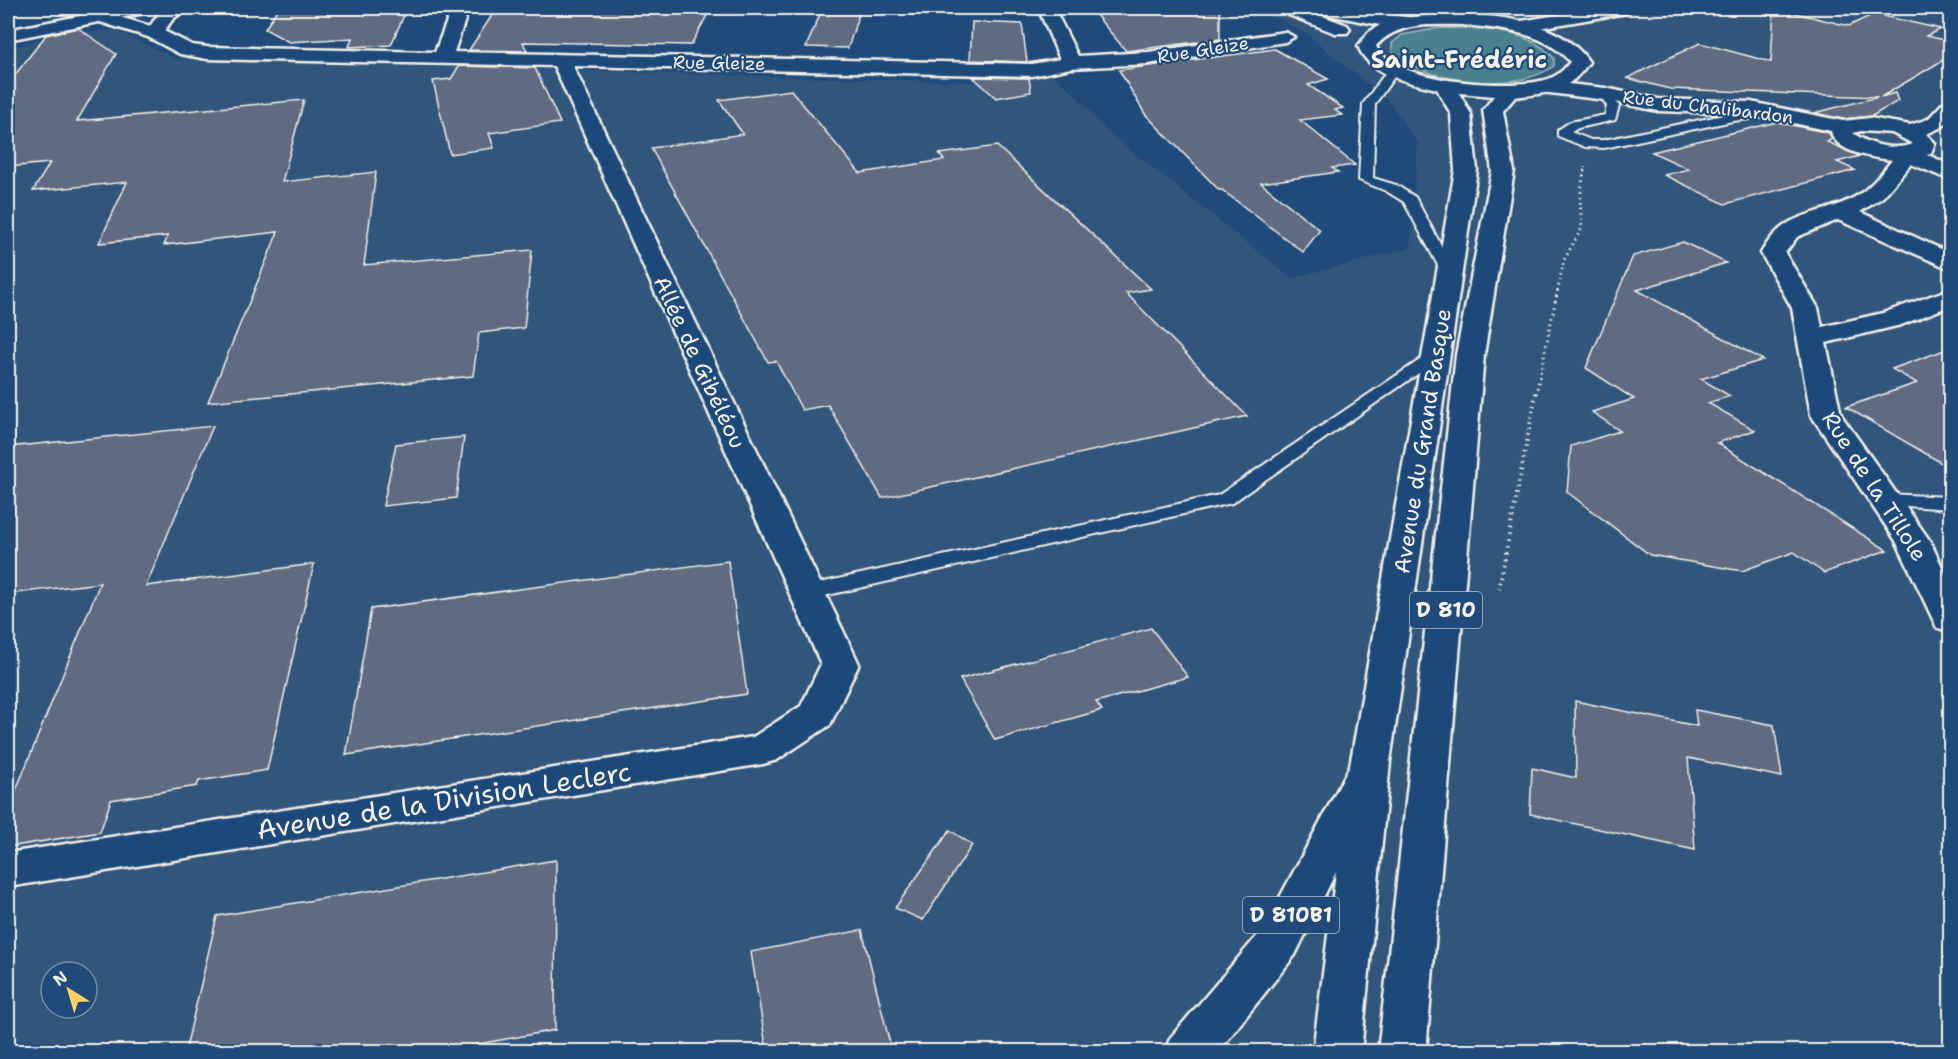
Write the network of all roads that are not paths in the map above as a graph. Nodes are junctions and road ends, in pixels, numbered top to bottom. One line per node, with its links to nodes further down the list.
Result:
1 (143, 8): 7 (main road); 9 (main road); 12 (main road)
2 (460, 8): 17 (main road)
3 (1046, 8): 19 (main road)
4 (1287, 8): 15 (main road)
5 (1320, 8): 8 (main road)
6 (1620, 9): 10 (main road); 16 (main road)
7 (173, 11): 11 (main road)
8 (1431, 14): 10 (main road); 15 (main road)
9 (106, 18): 11 (main road, Rue Gleize); 14 (main road)
10 (1515, 27): 16 (main road)
11 (154, 33): 17 (main road, Rue Gleize)
12 (8, 35)
13 (1285, 37): 19 (main road, Rue Gleize)
14 (8, 41)
15 (1370, 41): 20 (main road)
16 (1559, 42): 21 (main road)
17 (443, 57): 18 (main road, Rue Gleize)
18 (561, 60): 19 (main road, Rue Gleize); 40 (main road, Allée de Gibéléou)
19 (1071, 62)
20 (1393, 70): 22 (main road, Rue du Chalibardon); 34 (lane)
21 (1577, 72): 23 (main road); 24 (main road, Rue du Chalibardon)
22 (1445, 85): 23 (main road, Rue du Chalibardon); 34 (main road, Avenue du Grand Basque / D 810)
23 (1526, 88): 24 (main road, Rue du Chalibardon); 47 (main road, Avenue du Grand Basque / D 810)
24 (1605, 94): 26 (main road, Rue du Chalibardon); 26 (lane)
25 (1950, 107): 28 (main road)
26 (1776, 112): 27 (main road, Rue du Chalibardon)
27 (1845, 128): 28 (main road, Rue du Chalibardon); 29 (main road)
28 (1904, 146): 29 (main road); 30 (main road); 31 (main road, Rue de la Tillole)
29 (1868, 148): 31 (main road)
30 (1950, 172)
31 (1892, 175): 32 (main road, Rue de la Tillole)
32 (1840, 212): 33 (main road); 36 (main road, Rue de la Tillole)
33 (1950, 262)
34 (1449, 273): 37 (main road, Avenue du Grand Basque / D 810)
35 (1950, 297): 36 (main road)
36 (1812, 338): 38 (main road, Rue de la Tillole)
37 (1436, 354): 40 (lane); 43 (main road, Avenue du Grand Basque / D 810)
38 (1886, 500): 39 (lane); 41 (main road, Rue de la Tillole)
39 (1950, 503)
40 (806, 593): 42 (main road, Allée de Gibéléou)
41 (1950, 620)
42 (840, 664): 44 (main road, Avenue de la Division Leclerc)
43 (1370, 762): 45 (main road, D 810B1); 46 (main road, Avenue du Grand Basque / D 810)
44 (8, 870)
45 (1188, 1052)
46 (1338, 1052)
47 (1402, 1052)

